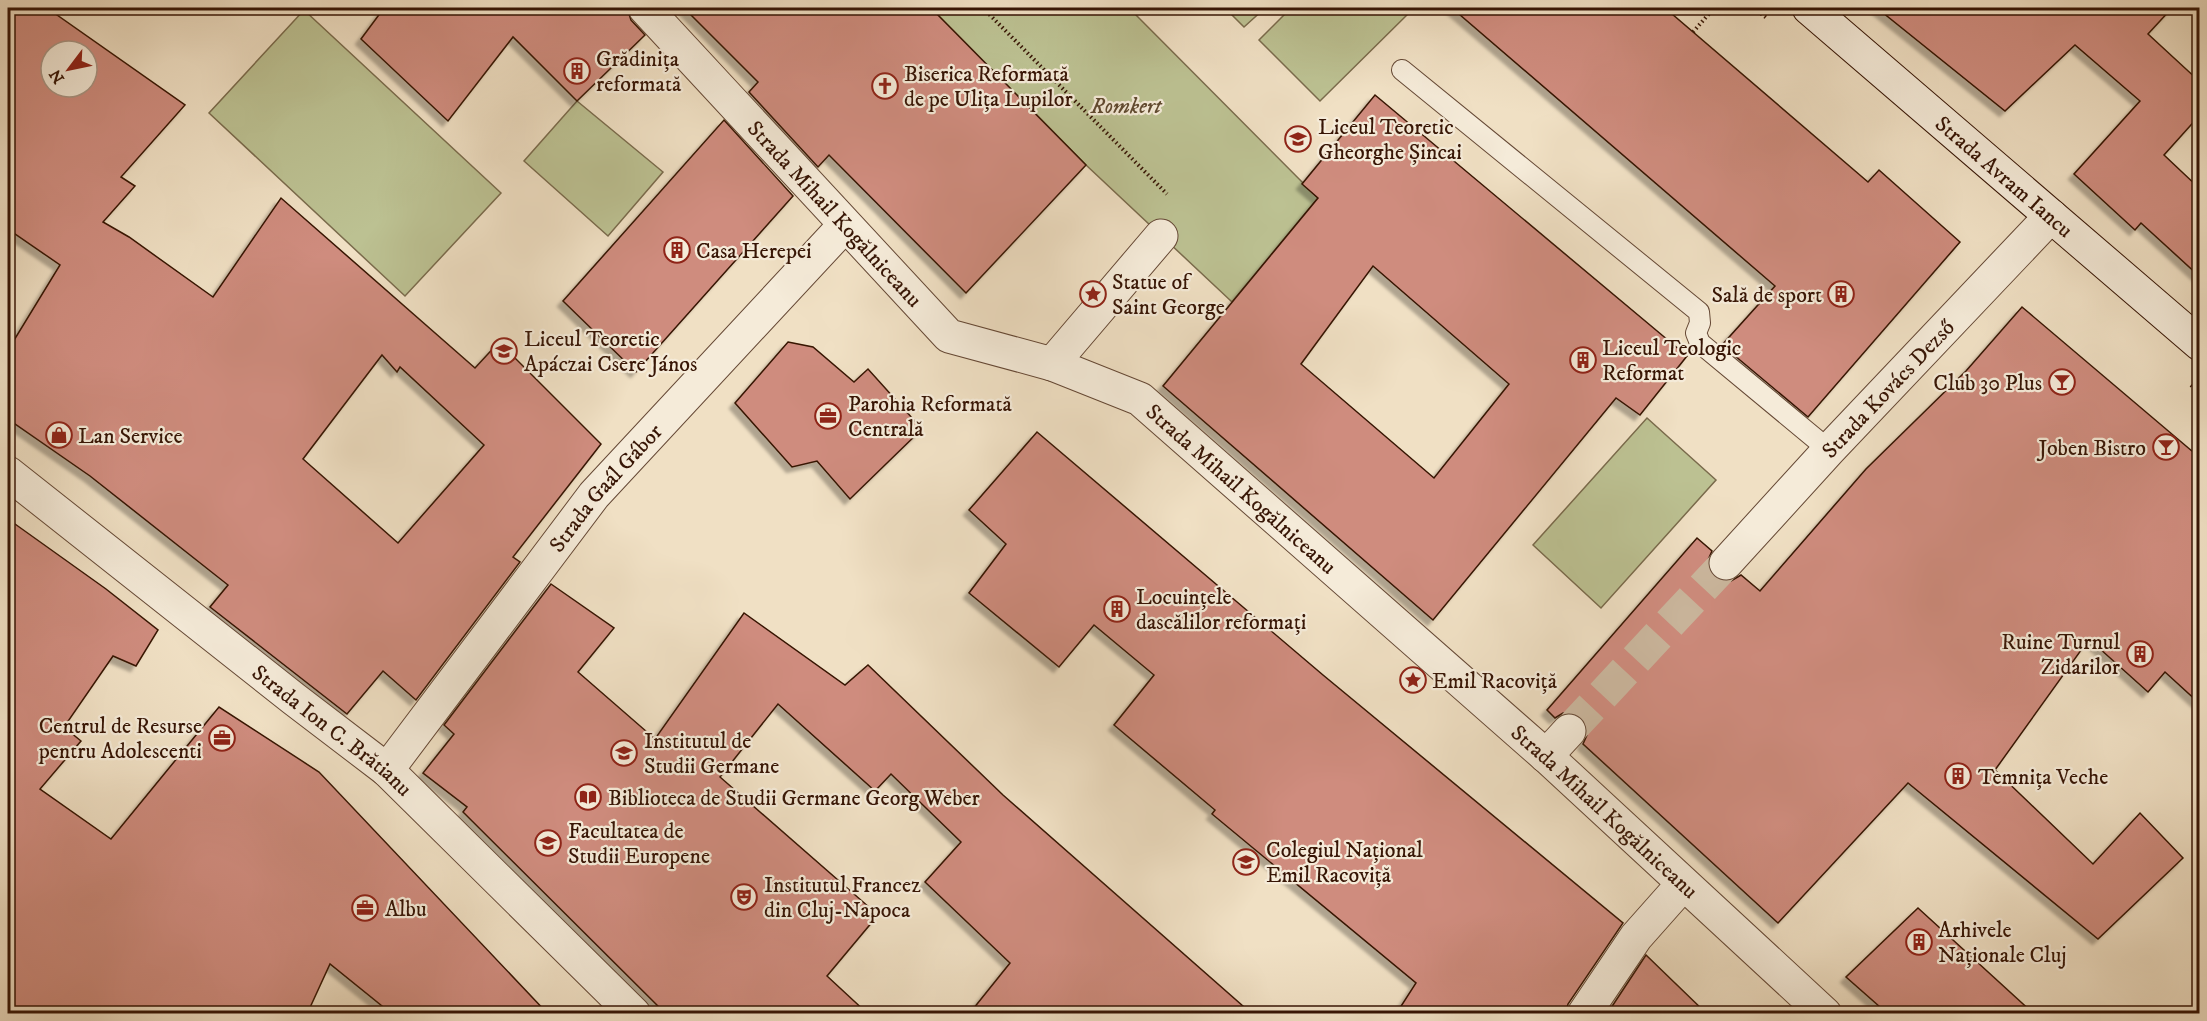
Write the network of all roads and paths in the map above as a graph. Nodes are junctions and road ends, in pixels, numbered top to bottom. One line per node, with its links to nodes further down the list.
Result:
1 (645, 8): 9 (street, Strada Mihail Kogălniceanu)
2 (983, 8): 7 (path)
3 (1714, 8): 5 (path)
4 (1809, 8): 8 (street, Strada Avram Iancu)
5 (1693, 32)
6 (1402, 70): 13 (lane)
7 (1167, 194)
8 (2051, 216): 11 (street, Strada Avram Iancu); 13 (street, Strada Kovács Dezső)
9 (845, 225): 12 (street, Strada Mihail Kogălniceanu); 18 (street, Strada Gaál Gábor)
10 (1161, 236): 12 (street)
11 (2199, 344)
12 (1052, 364): 17 (street, Strada Mihail Kogălniceanu)
13 (1829, 450): 15 (street, Strada Kovács Dezső)
14 (8, 473): 18 (street, Strada Ion C. Brătianu)
15 (1726, 563)
16 (1569, 731): 17 (street)
17 (1546, 756): 19 (street, Strada Mihail Kogălniceanu)
18 (387, 770): 20 (street, Strada Ion C. Brătianu)
19 (1683, 884): 21 (street); 22 (street, Strada Mihail Kogălniceanu)
20 (634, 1014)
21 (1584, 1014)
22 (1825, 1014)

